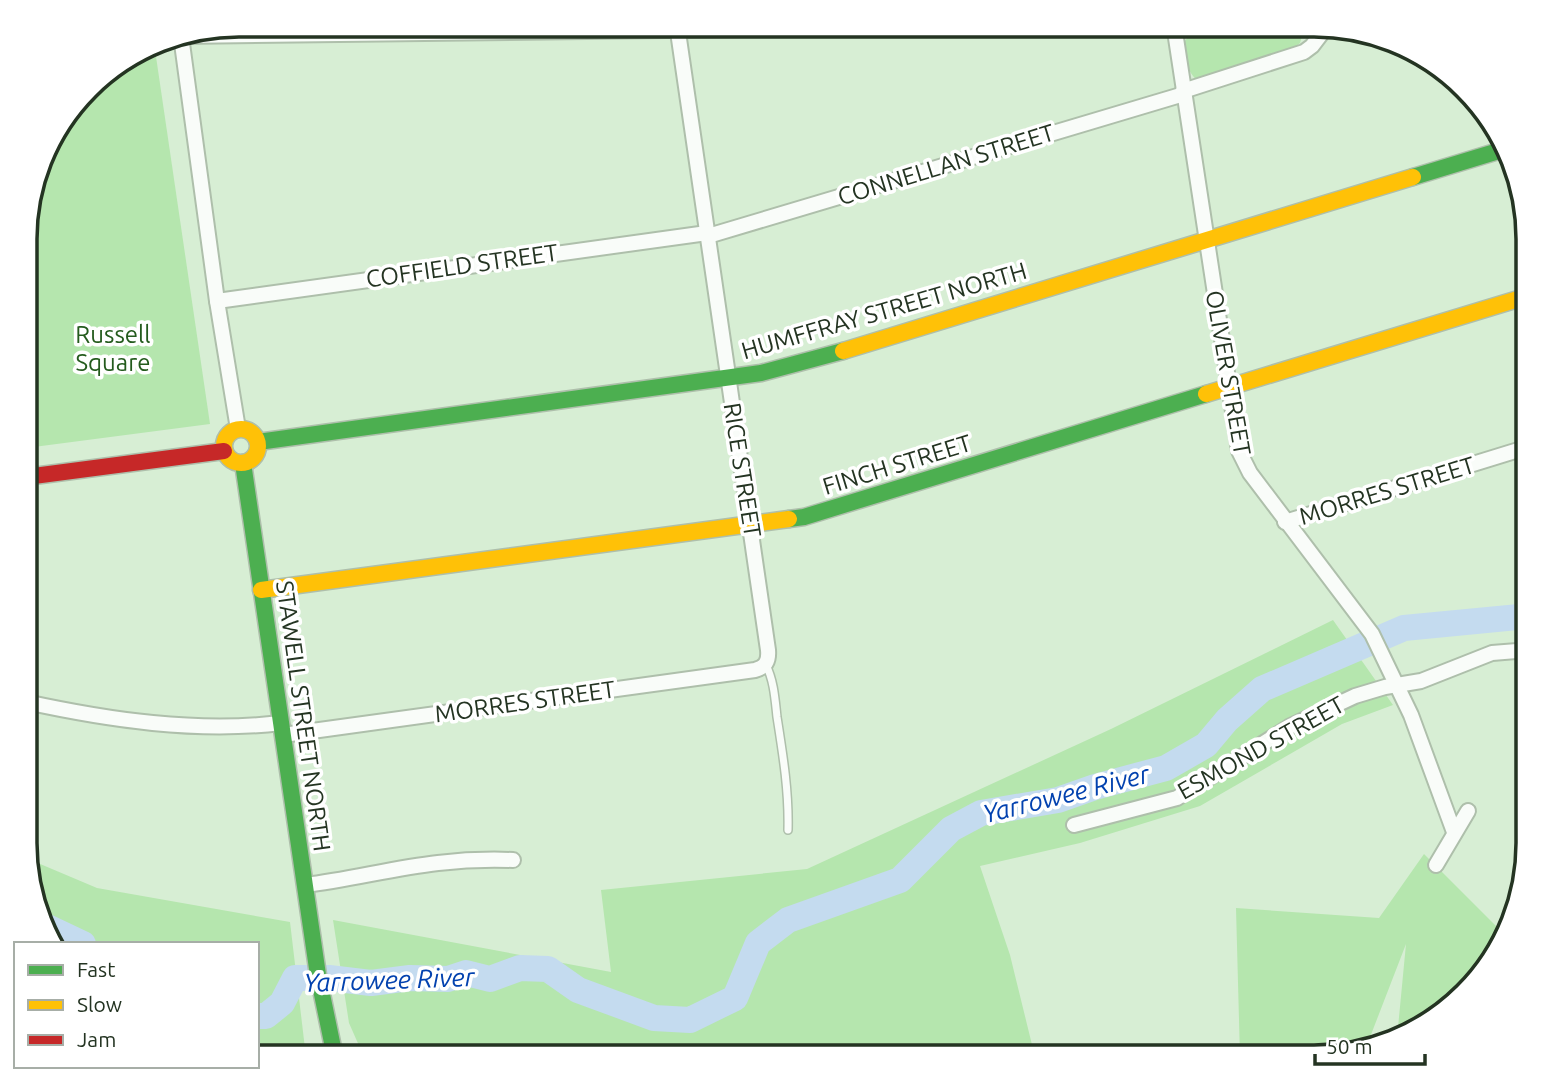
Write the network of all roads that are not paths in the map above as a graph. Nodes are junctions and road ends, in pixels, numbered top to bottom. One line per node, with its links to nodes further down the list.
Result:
1 (678, 37): 7 (street, RICE STREET)
2 (1176, 37): 5 (street, OLIVER STREET)
3 (1319, 37): 5 (street, CONNELLAN STREET)
4 (182, 45): 10 (street)
5 (1183, 93): 7 (street, CONNELLAN STREET); 8 (street, OLIVER STREET)
6 (1496, 152): 8 (street, HUMFFRAY STREET NORTH)
7 (707, 234): 10 (street, COFFIELD STREET); 11 (street, RICE STREET)
8 (1205, 240): 11 (street, HUMFFRAY STREET NORTH); 12 (street, OLIVER STREET)
9 (1516, 300): 12 (street, FINCH STREET)
10 (217, 301): 13 (street)
11 (728, 379): 14 (street, HUMFFRAY STREET NORTH); 20 (street, RICE STREET)
12 (1228, 387): 19 (street, OLIVER STREET); 20 (street, FINCH STREET)
13 (237, 429): 14 (street); 15 (street)
14 (258, 442): 17 (street)
15 (224, 451): 17 (street); 18 (street)
16 (1516, 451): 19 (street, MORRES STREET)
17 (243, 463): 21 (street, STAWELL STREET NORTH)
18 (37, 476)
19 (1285, 522): 24 (street, OLIVER STREET)
20 (750, 523): 21 (street, FINCH STREET); 23 (street, RICE STREET)
21 (261, 590): 26 (street, STAWELL STREET NORTH)
22 (1516, 651): 24 (street, ESMOND STREET)
23 (765, 665): 26 (street, MORRES STREET); 29 (lane, RICE STREET)
24 (1398, 685): 28 (street, ESMOND STREET); 30 (street, OLIVER STREET)
25 (37, 704): 26 (street, MORRES STREET)
26 (282, 729): 33 (street, STAWELL STREET NORTH)
27 (1468, 811): 30 (street)
28 (1074, 825)
29 (788, 830)
30 (1454, 832): 32 (street)
31 (513, 860): 33 (street)
32 (1436, 865)
33 (305, 885): 34 (street, STAWELL STREET NORTH)
34 (332, 1045)

